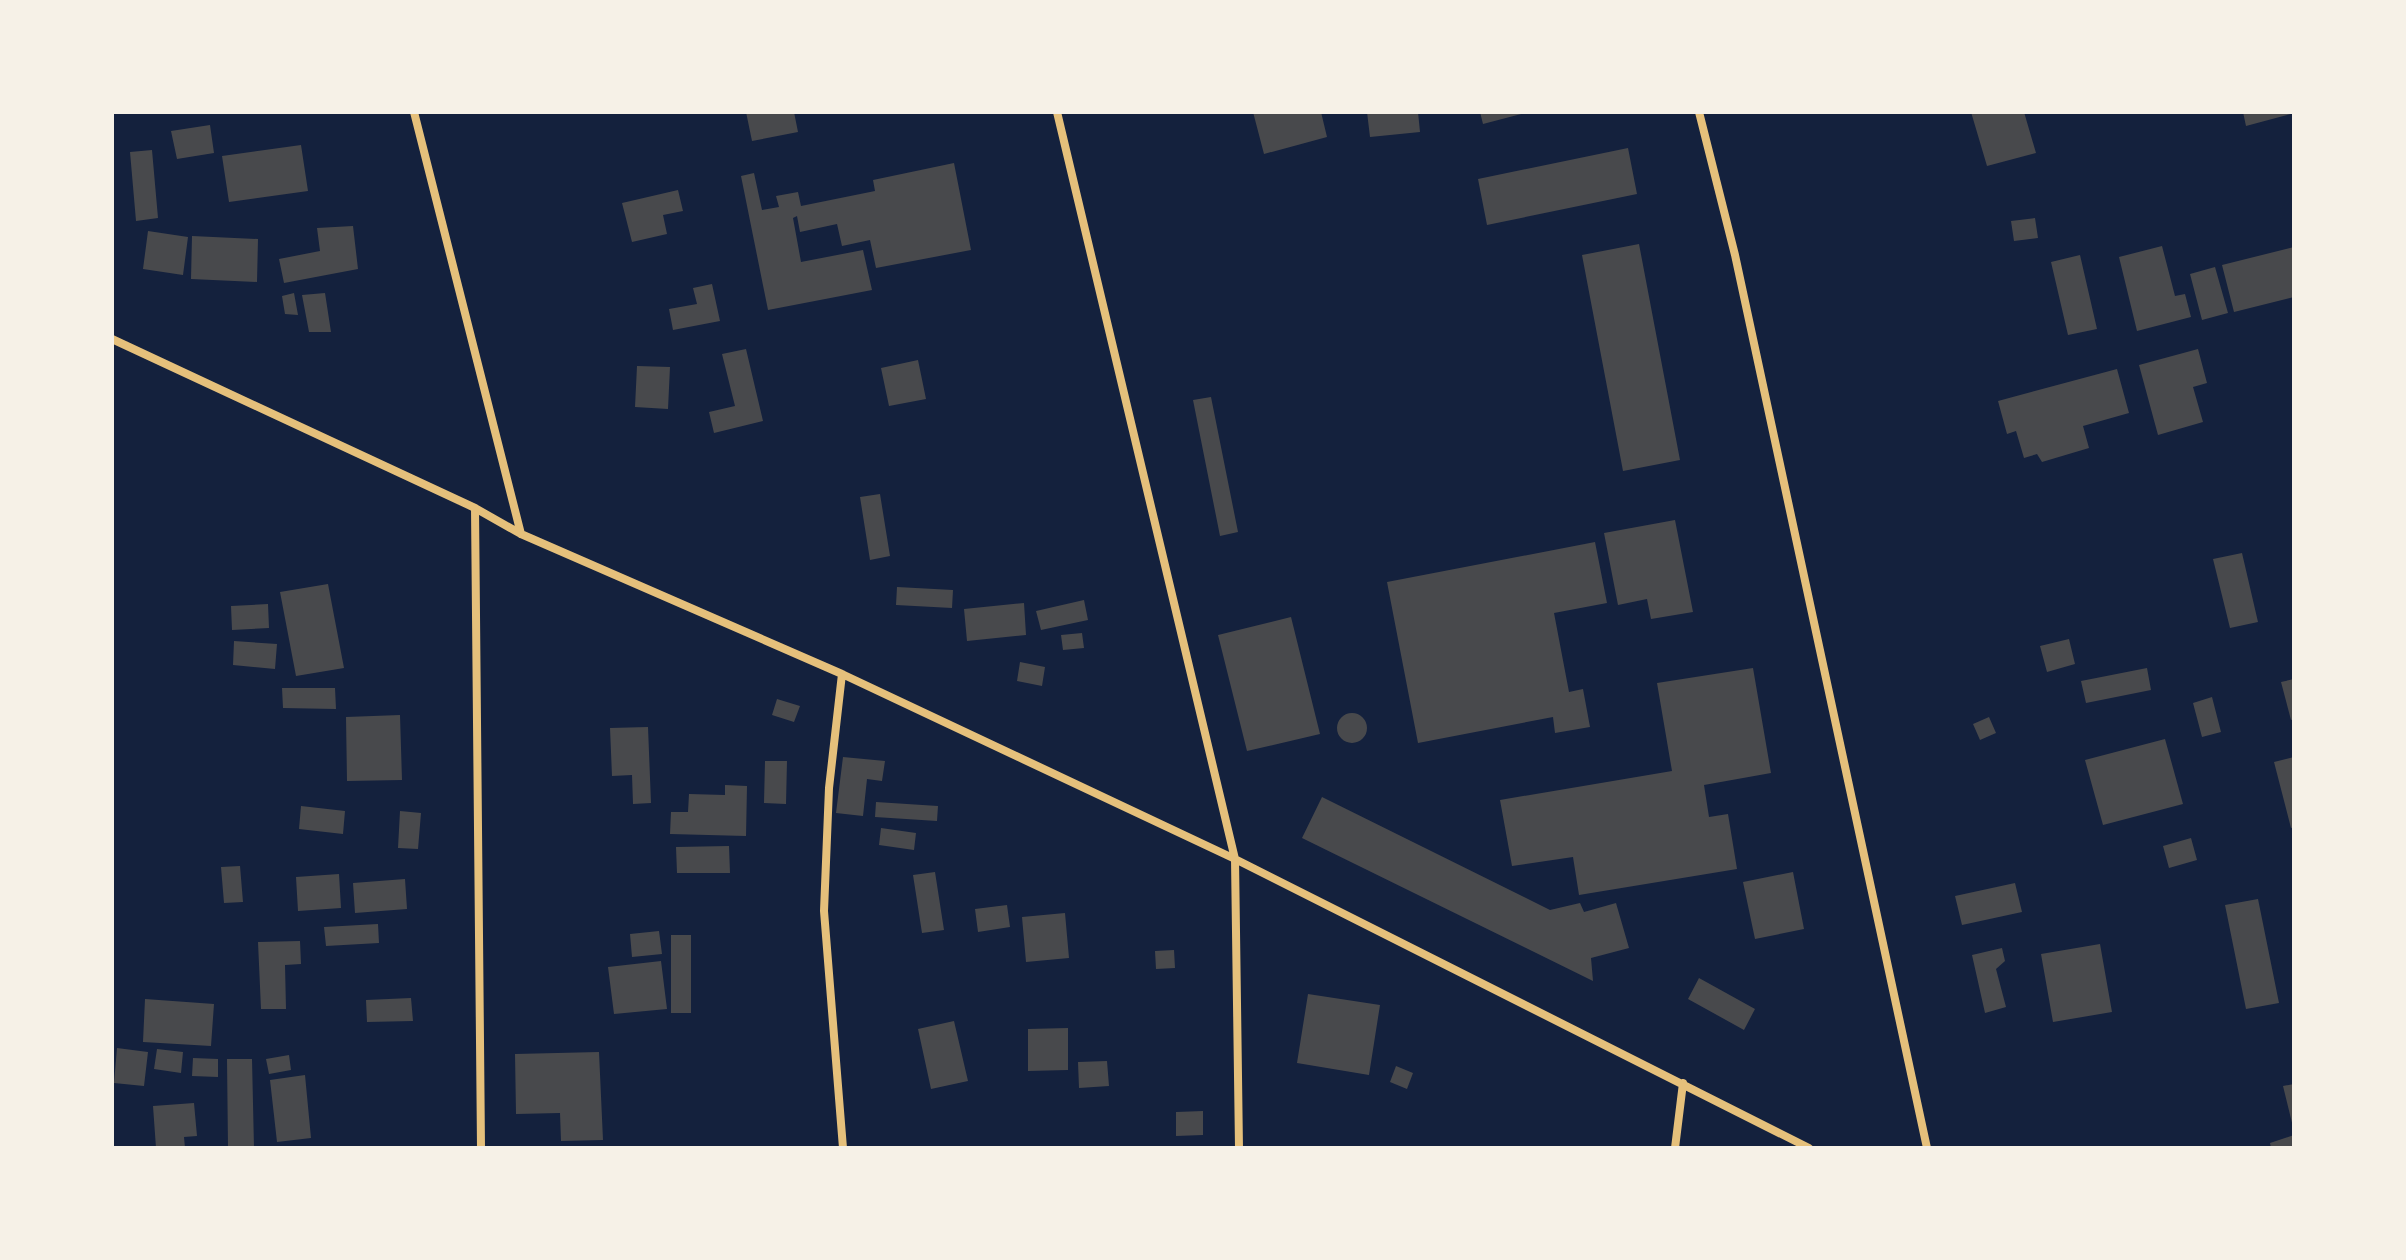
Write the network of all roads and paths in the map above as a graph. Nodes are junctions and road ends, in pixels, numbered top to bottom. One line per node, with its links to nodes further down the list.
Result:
1 (414, 112): 6 (street)
2 (1057, 112): 8 (street)
3 (1699, 112): 15 (street)
4 (112, 339): 5 (street)
5 (475, 508): 6 (street); 10 (street)
6 (521, 534): 7 (street)
7 (842, 674): 8 (street); 11 (street)
8 (1235, 859): 9 (street); 12 (street)
9 (1683, 1083): 13 (street); 14 (street)
10 (481, 1148)
11 (843, 1148)
12 (1239, 1148)
13 (1675, 1148)
14 (1809, 1148)
15 (1927, 1148)

